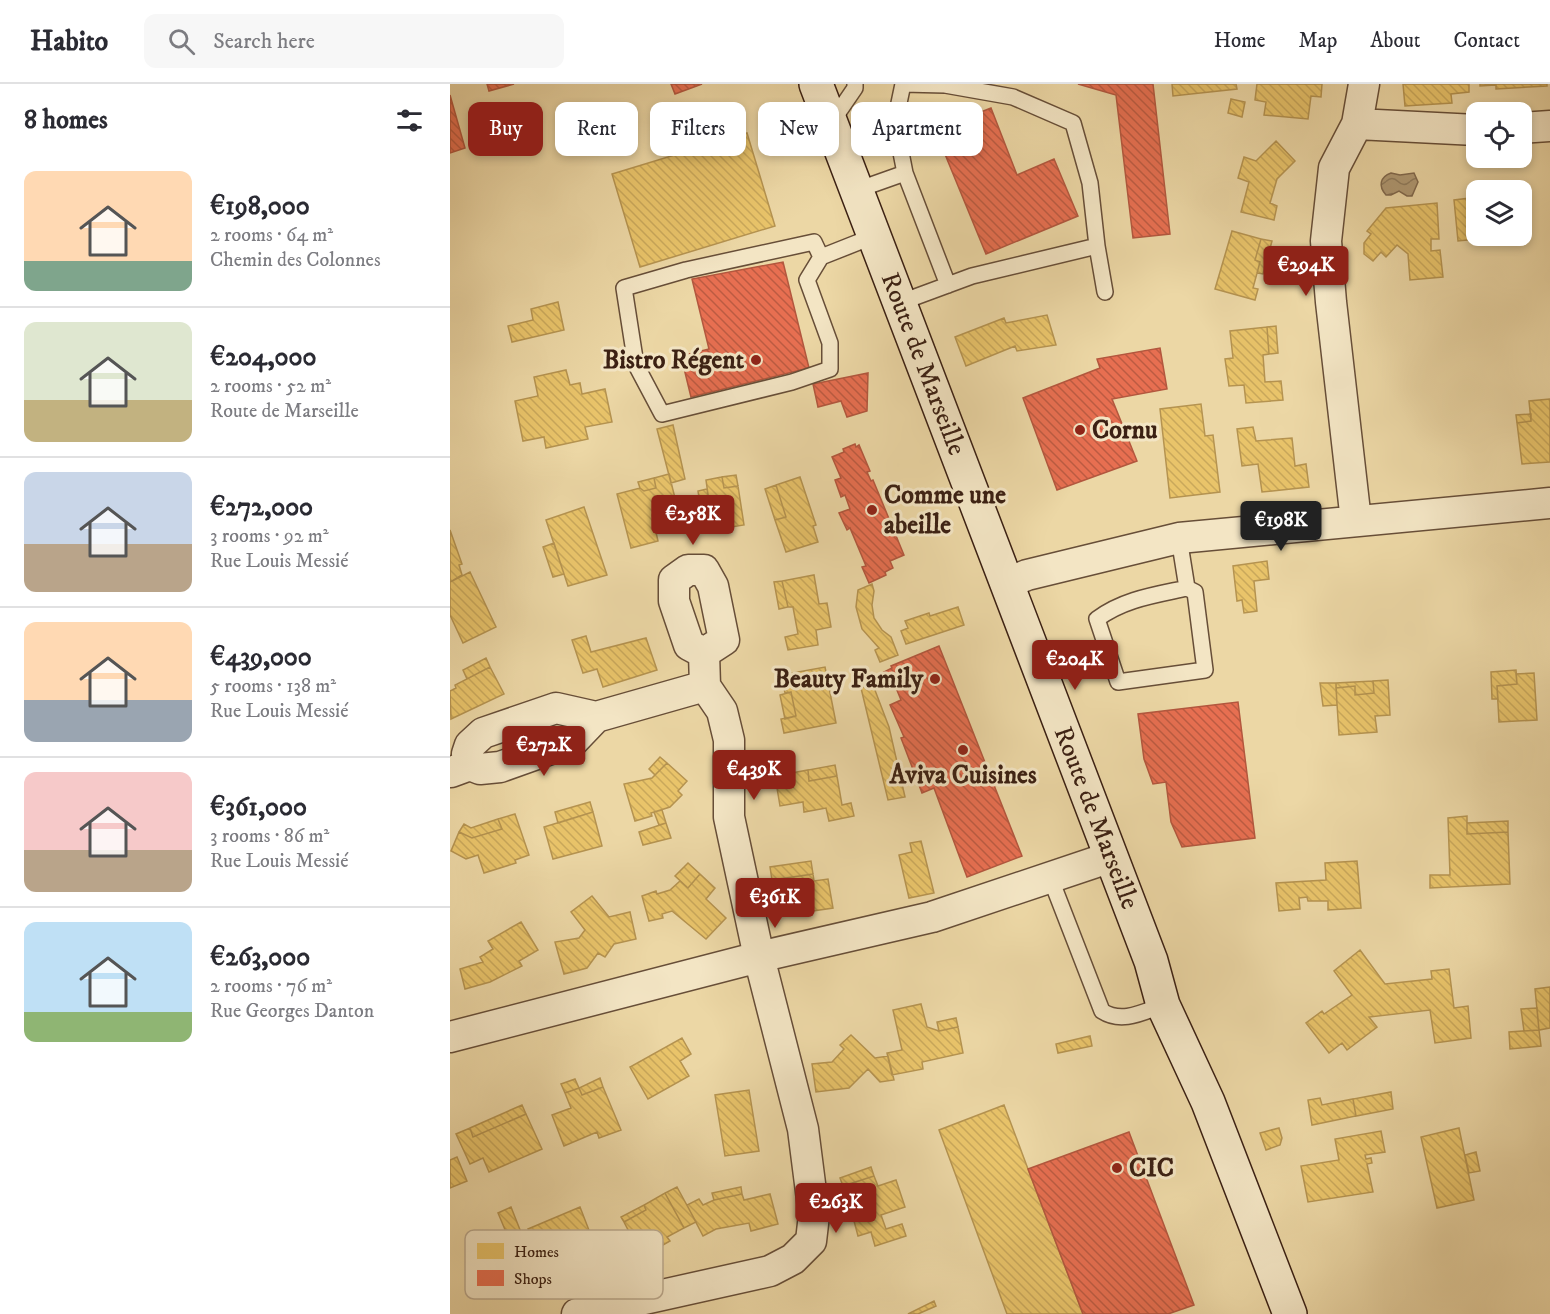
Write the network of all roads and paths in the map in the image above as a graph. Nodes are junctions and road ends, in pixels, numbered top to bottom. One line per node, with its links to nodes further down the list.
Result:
1 (816, 84): 4 (main road, Route de Marseille)
2 (855, 84): 5 (lane)
3 (1364, 84): 6 (street)
4 (823, 102)
5 (839, 111)
6 (1357, 124): 9 (street); 20 (street)
7 (1550, 126): 8 (street)
8 (1532, 127)
9 (1466, 129)
10 (839, 144): 12 (main road, Route de Marseille)
11 (905, 173): 12 (lane); 14 (lane); 16 (lane)
12 (857, 190): 13 (main road, Route de Marseille)
13 (874, 236): 15 (lane); 18 (main road, Route de Marseille)
14 (1096, 246): 16 (lane); 17 (lane)
15 (821, 257): 15 (lane)
16 (948, 285): 18 (lane)
17 (1106, 292)
18 (899, 303): 22 (main road, Route de Marseille)
19 (1550, 503): 20 (street)
20 (1356, 521): 21 (street)
21 (1179, 538): 22 (street); 23 (lane)
22 (1007, 583): 27 (main road, Route de Marseille)
23 (1187, 588): 23 (lane)
24 (704, 653): 25 (street)
25 (705, 686): 26 (street); 29 (street)
26 (460, 769)
27 (1111, 857): 28 (street); 30 (main road, Route de Marseille)
28 (1050, 877): 29 (street); 30 (lane)
29 (759, 957): 31 (street); 32 (street)
30 (1163, 1005): 35 (main road, Route de Marseille)
31 (450, 1037)
32 (663, 1295)
33 (644, 1299): 34 (street)
34 (577, 1314)
35 (1290, 1314)

